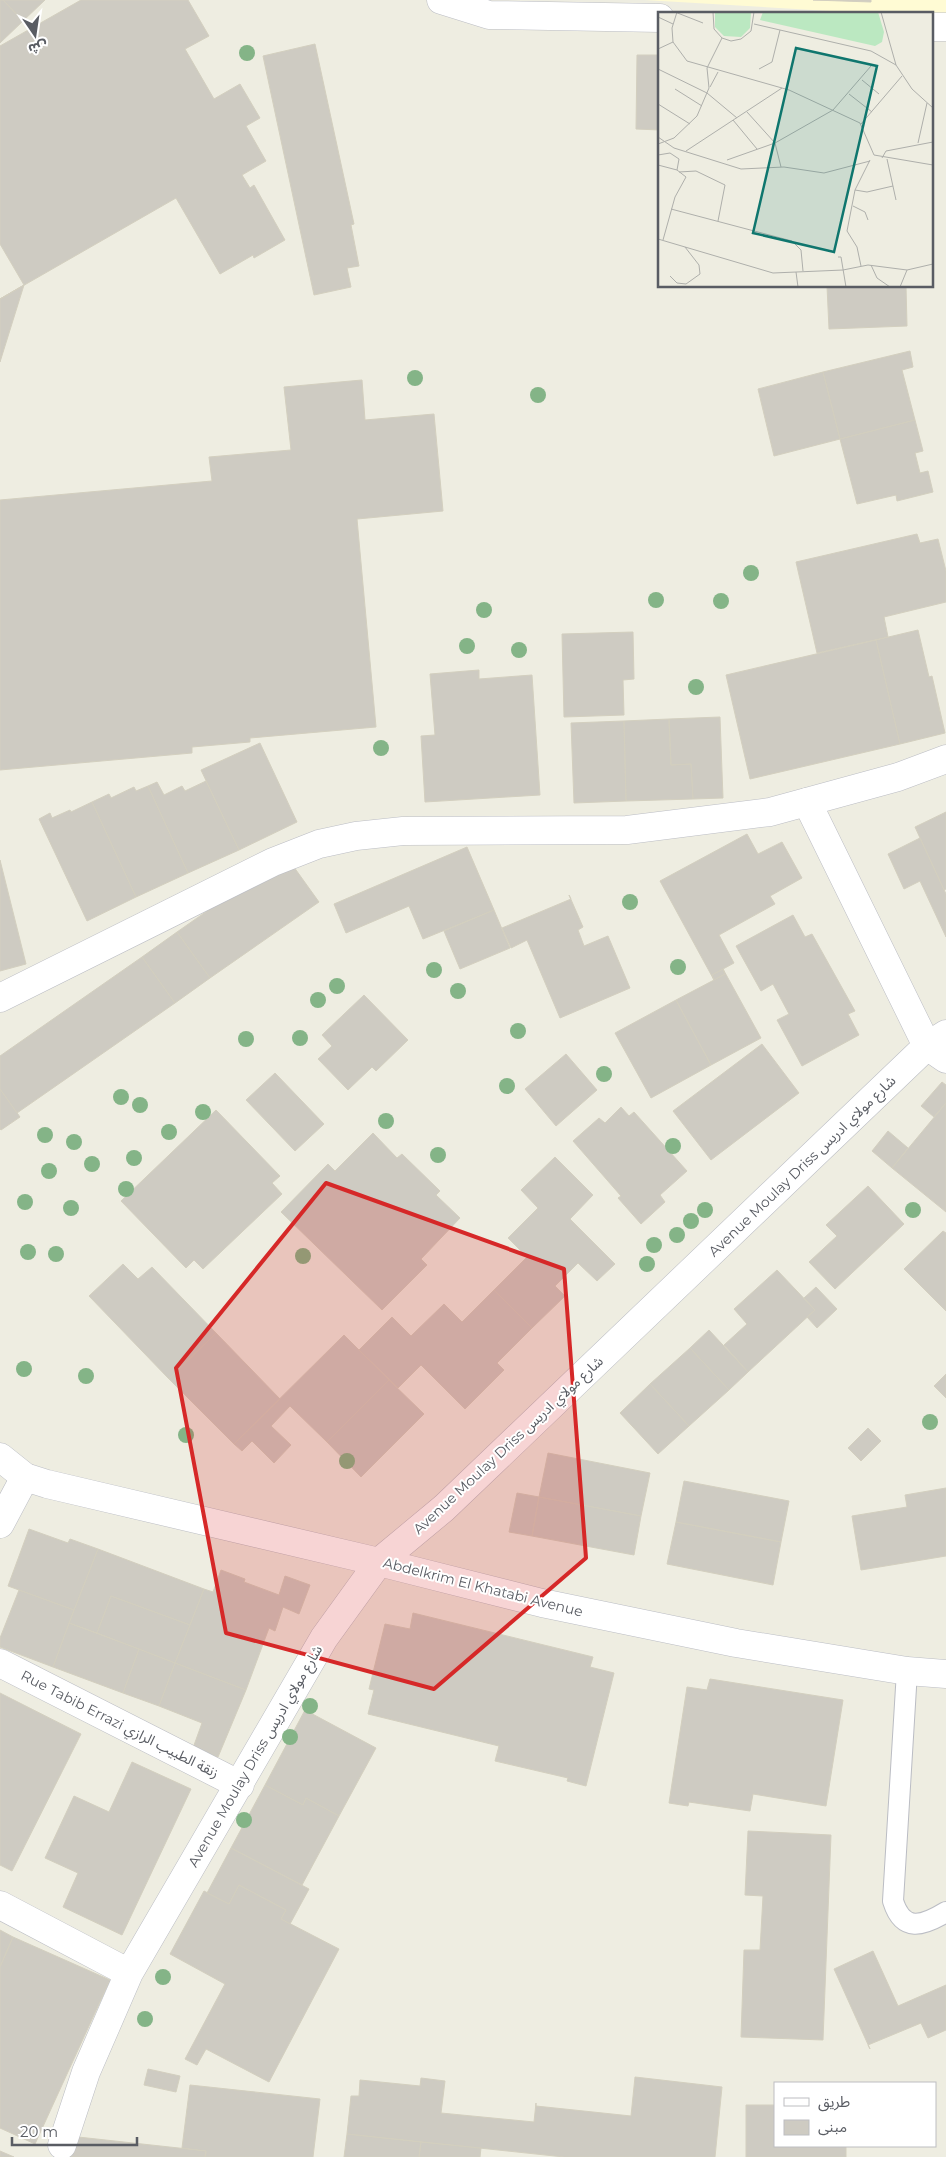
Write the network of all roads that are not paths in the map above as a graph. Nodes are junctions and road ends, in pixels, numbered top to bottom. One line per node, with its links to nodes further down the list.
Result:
1 (441, 0): 2 (street)
2 (658, 18)
3 (946, 759): 4 (street)
4 (807, 802): 5 (street); 6 (street)
5 (0, 998)
6 (940, 1047): 10 (street, Avenue Moulay Driss شارع مولاي ادريس)
7 (0, 1457): 8 (street)
8 (25, 1477): 9 (street); 10 (street, Abdelkrim El Khatabi Avenue)
9 (0, 1524)
10 (379, 1562): 12 (street, Abdelkrim El Khatabi Avenue); 14 (street, Avenue Moulay Driss شارع مولاي ادريس)
11 (0, 1663): 14 (street, Rue Tabib Errazi زنقة الطبيب الرازي)
12 (907, 1671): 13 (street, Abdelkrim El Khatabi Avenue); 16 (lane)
13 (946, 1674)
14 (240, 1785): 17 (street, Avenue Moulay Driss شارع مولاي ادريس)
15 (0, 1906): 17 (street)
16 (946, 1912)
17 (129, 1973): 18 (street, Avenue Moulay Driss شارع مولاي ادريس)
18 (62, 2145)

